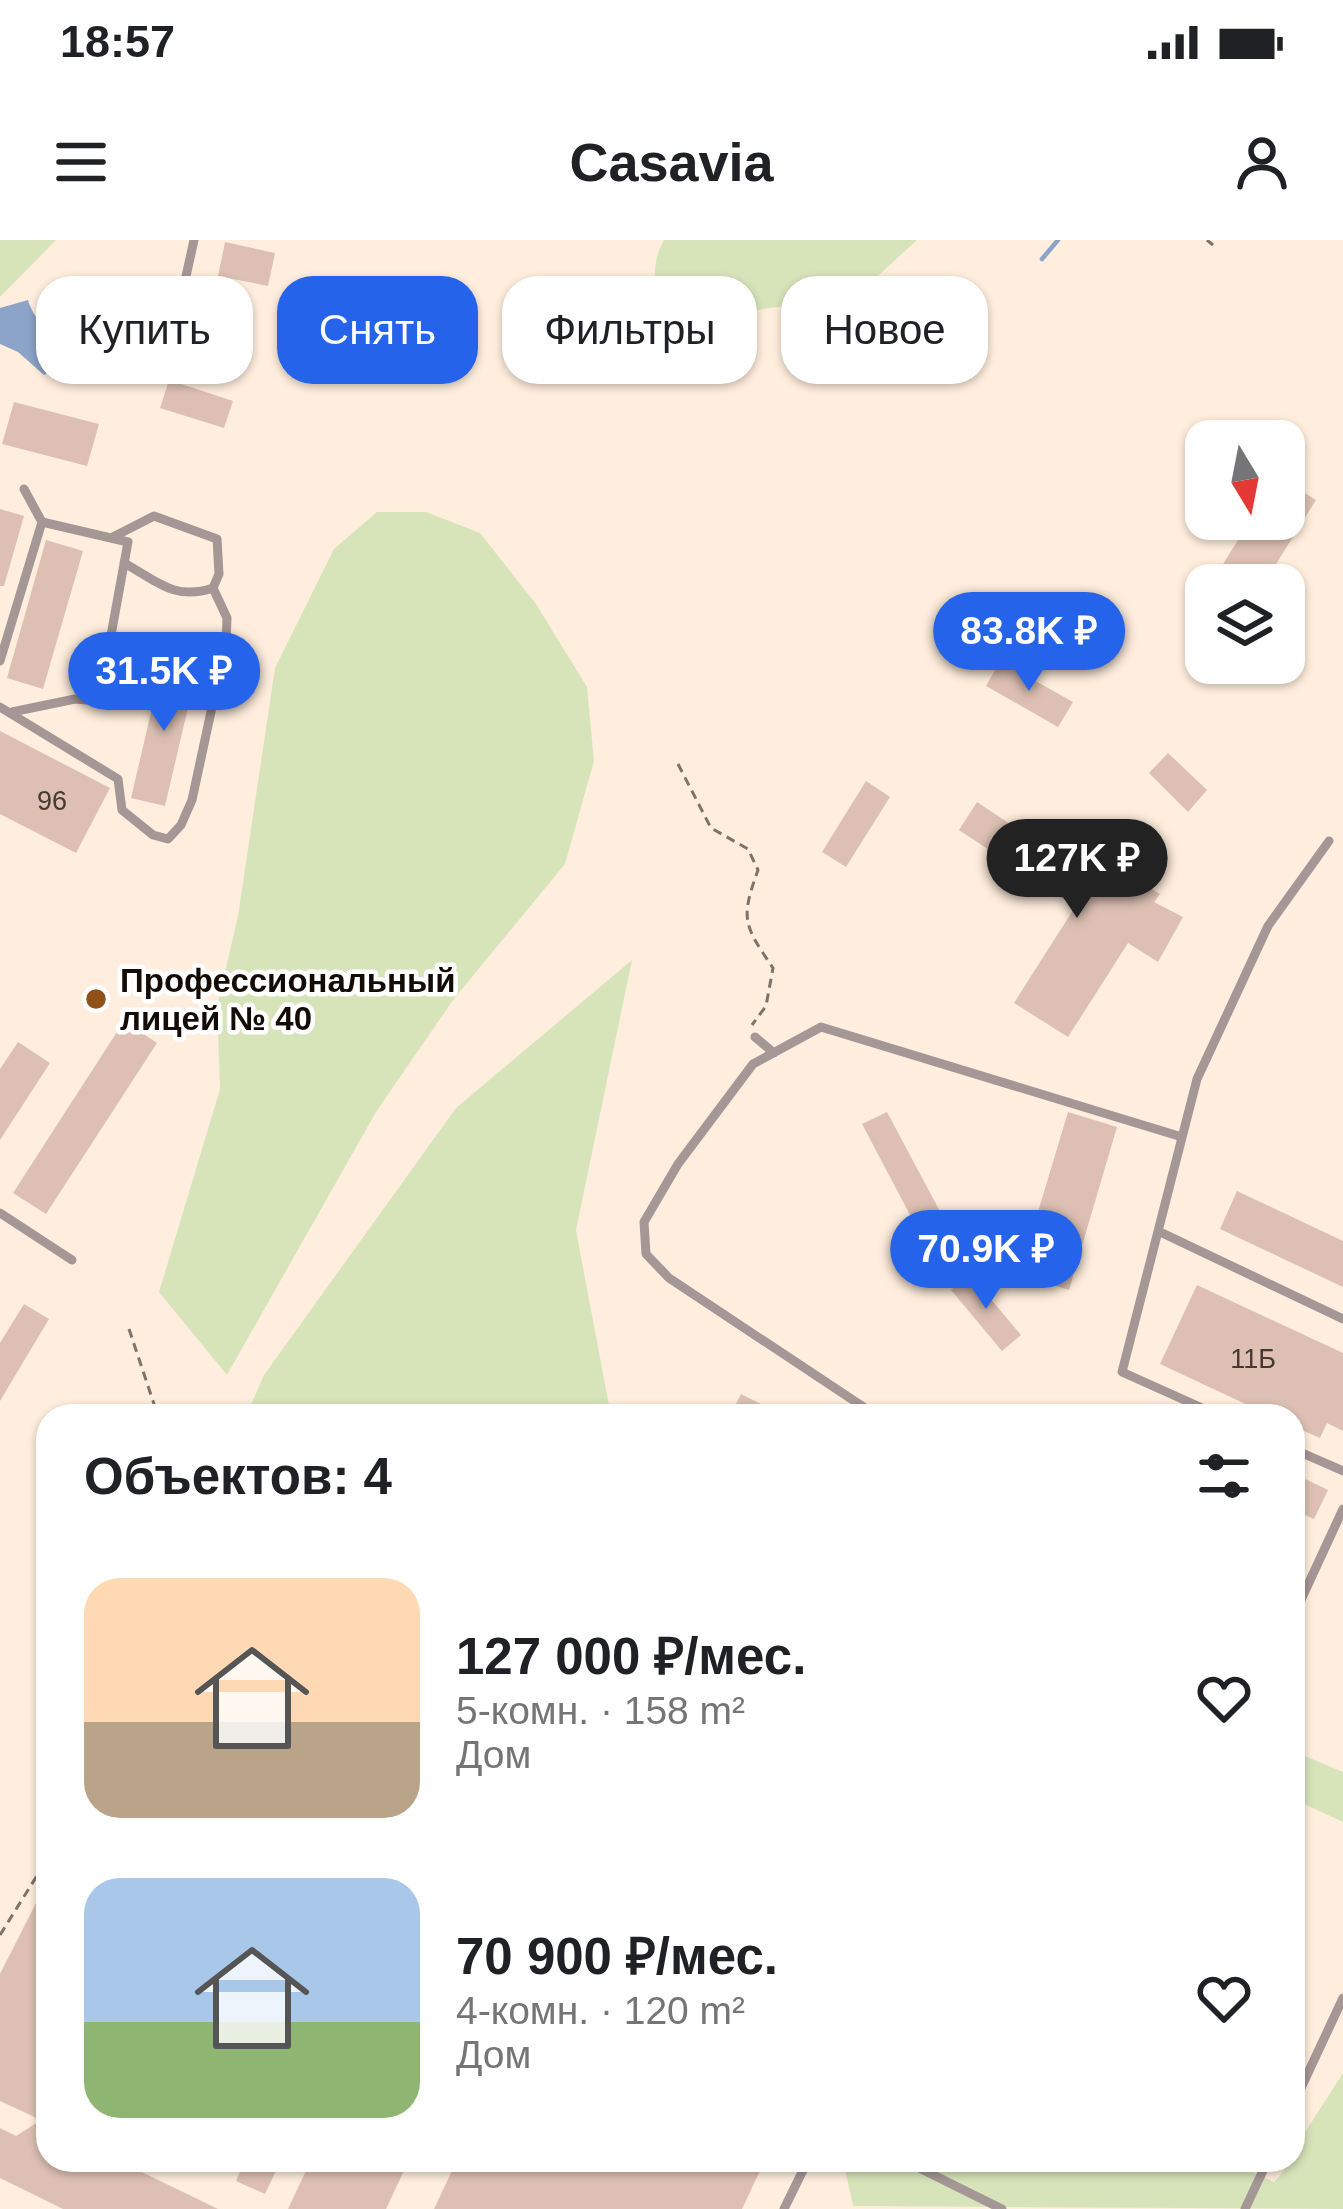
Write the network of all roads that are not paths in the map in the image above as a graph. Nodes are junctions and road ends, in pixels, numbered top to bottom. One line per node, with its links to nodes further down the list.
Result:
1 (194, 240): 2 (lane)
2 (186, 276)
3 (24, 489): 4 (lane)
4 (42, 522): 5 (lane); 8 (lane)
5 (111, 538): 6 (lane); 7 (lane)
6 (124, 563): 7 (lane); 10 (lane)
7 (213, 588): 10 (lane)
8 (0, 661)
9 (0, 707): 10 (lane)
10 (12, 712)
11 (1329, 841): 14 (lane)
12 (755, 1037): 13 (lane)
13 (774, 1053): 14 (lane); 19 (lane)
14 (1183, 1137): 16 (lane)
15 (0, 1213): 17 (lane)
16 (1158, 1231): 18 (lane); 20 (lane)
17 (72, 1261)
18 (1343, 1319)
19 (860, 1404)
20 (1193, 1404)
21 (1305, 1454): 22 (lane)
22 (1343, 1471)
23 (1343, 1509): 24 (lane)
24 (1305, 1591)
25 (1343, 1998): 26 (lane)
26 (1305, 2079)
27 (802, 2172): 30 (lane)
28 (927, 2172): 31 (lane)
29 (1262, 2172): 32 (lane)
30 (784, 2209)
31 (1002, 2209)
32 (1245, 2209)

